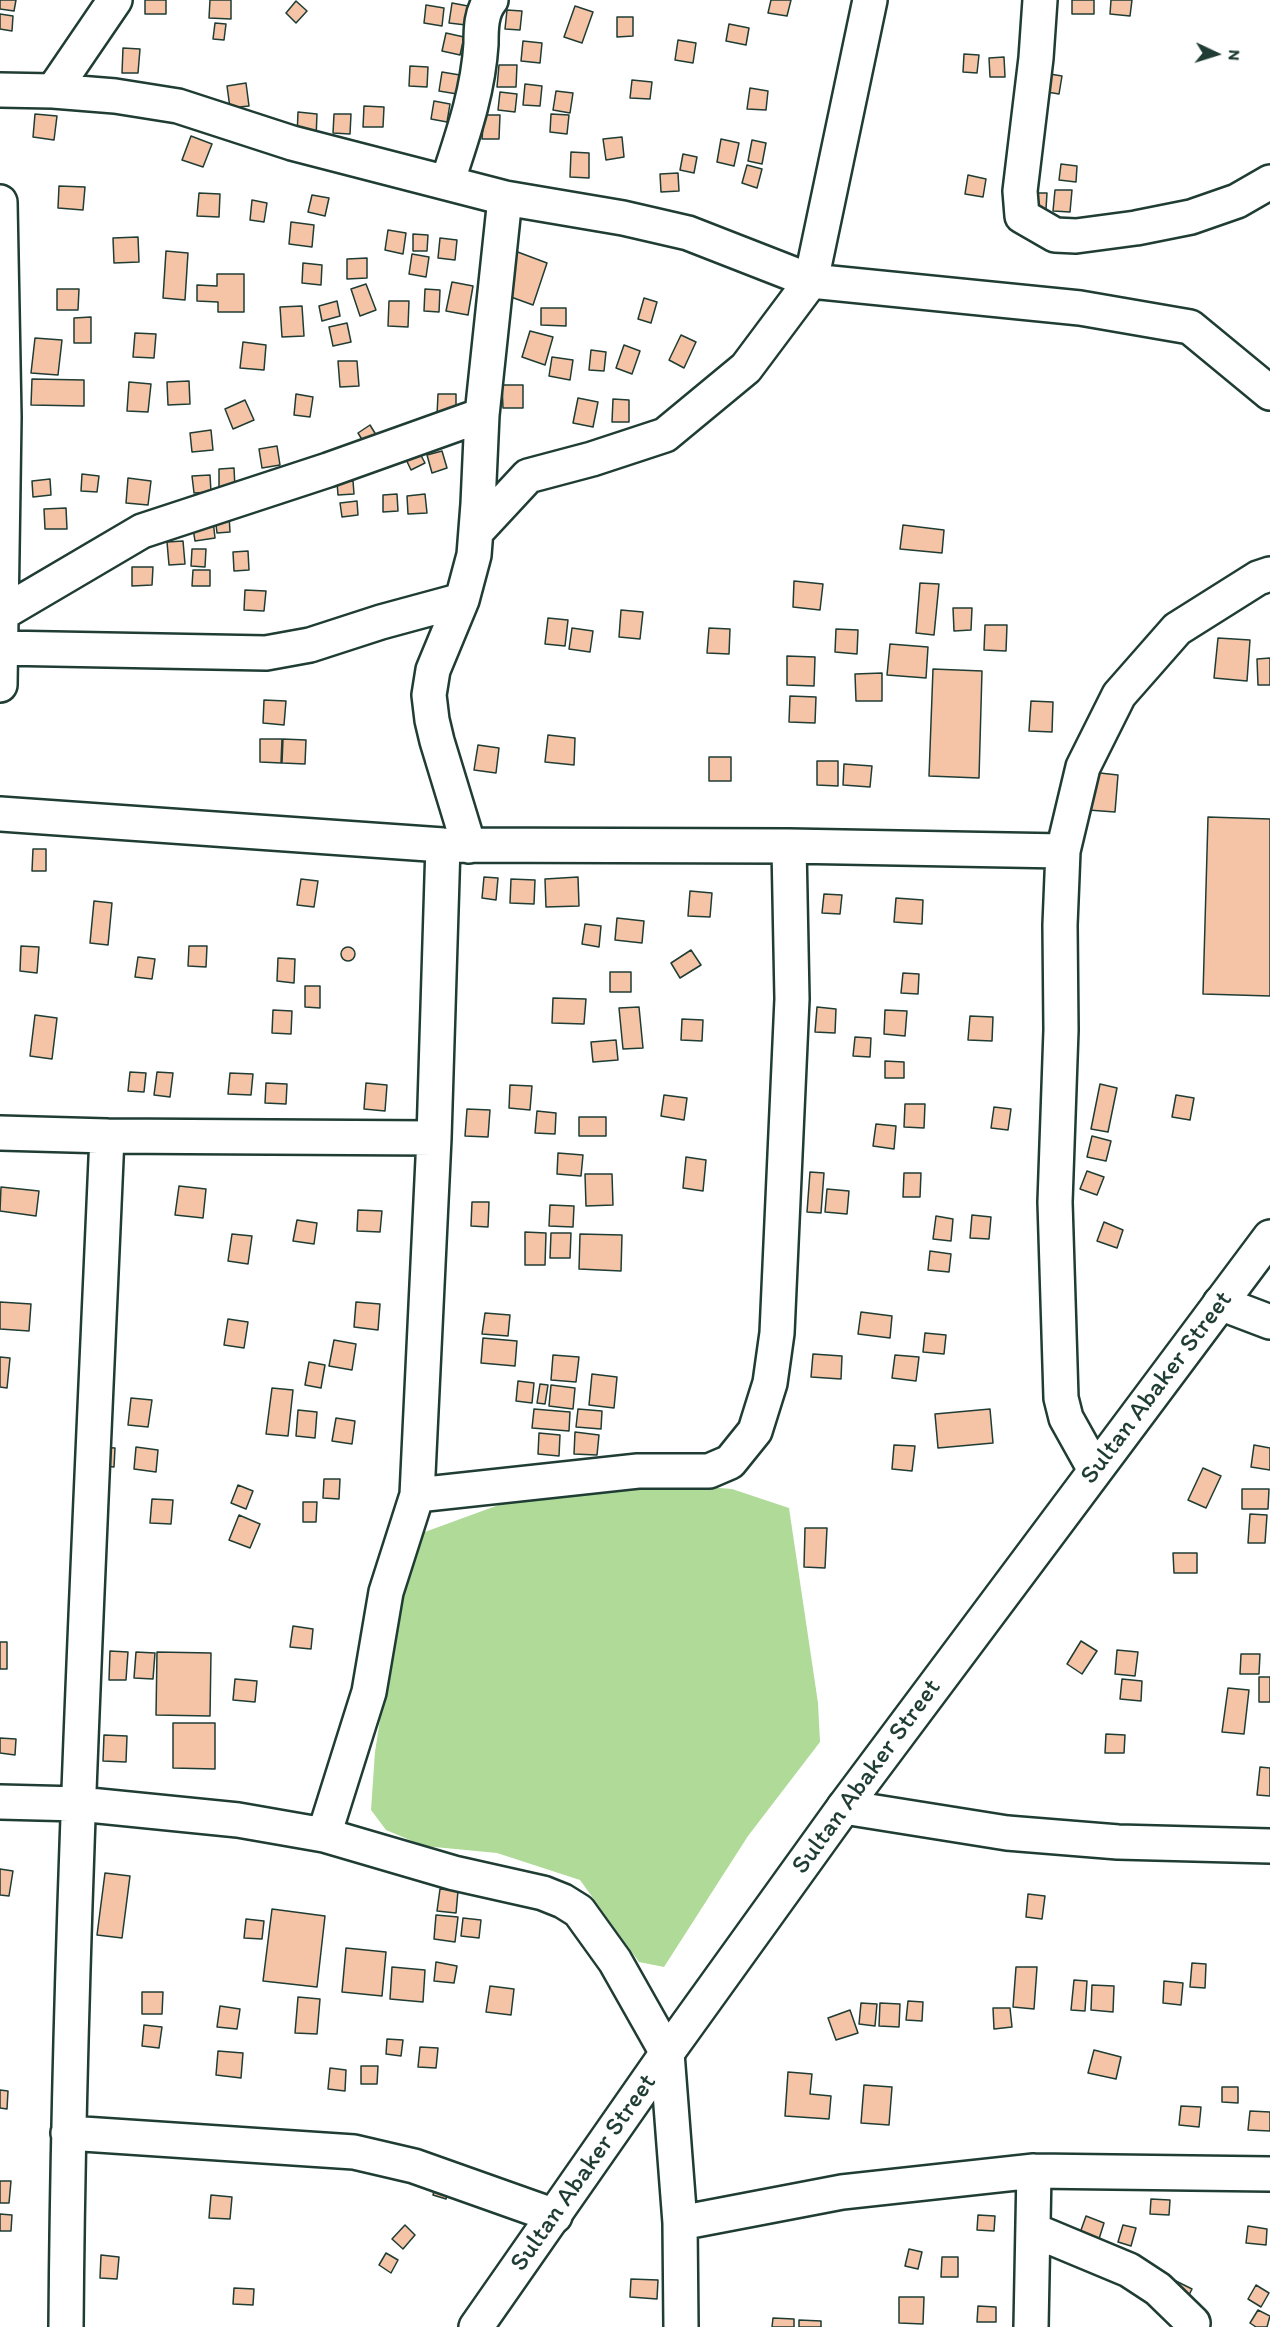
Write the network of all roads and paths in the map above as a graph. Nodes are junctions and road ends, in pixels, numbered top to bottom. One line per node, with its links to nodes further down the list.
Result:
1 (115, 0): 6 (main road)
2 (491, 0): 8 (main road)
3 (870, 0): 11 (main road)
4 (1040, 0): 7 (main road)
5 (0, 90): 6 (main road)
6 (53, 91): 8 (main road)
7 (1270, 182)
8 (447, 183): 9 (main road)
9 (505, 198): 11 (main road); 13 (main road)
10 (0, 202): 17 (main road)
11 (811, 281): 12 (main road); 14 (main road)
12 (1270, 393)
13 (482, 415): 14 (main road); 17 (main road)
14 (476, 532): 16 (main road)
15 (1270, 574): 23 (main road)
16 (462, 600): 18 (main road); 21 (main road)
17 (1, 614): 18 (main road)
18 (1, 648): 19 (main road)
19 (0, 685)
20 (0, 814): 21 (main road)
21 (456, 845): 22 (main road); 26 (main road)
22 (789, 846): 23 (main road); 31 (main road)
23 (1063, 851): 30 (main road)
24 (0, 1132): 25 (main road)
25 (107, 1136): 26 (main road); 33 (main road)
26 (434, 1138): 31 (main road)
27 (1270, 1237): 28 (main road, Sultan Abaker Street)
28 (1220, 1303): 29 (main road); 30 (main road, Sultan Abaker Street)
29 (1270, 1322)
30 (1095, 1470): 34 (main road, Sultan Abaker Street)
31 (417, 1495): 35 (main road)
32 (0, 1802): 33 (main road)
33 (79, 1804): 35 (main road); 38 (main road)
34 (844, 1807): 36 (main road); 37 (main road, Sultan Abaker Street)
35 (324, 1835): 37 (main road)
36 (1270, 1846)
37 (667, 2053): 41 (main road, Sultan Abaker Street); 42 (main road)
38 (68, 2133): 41 (main road); 45 (main road)
39 (1034, 2171): 40 (main road); 42 (main road); 43 (main road)
40 (1270, 2174)
41 (555, 2216): 46 (main road, Sultan Abaker Street)
42 (680, 2223): 47 (main road)
43 (1033, 2230): 44 (main road); 48 (main road)
44 (1195, 2326)
45 (66, 2327)
46 (476, 2327)
47 (681, 2327)
48 (1031, 2327)

